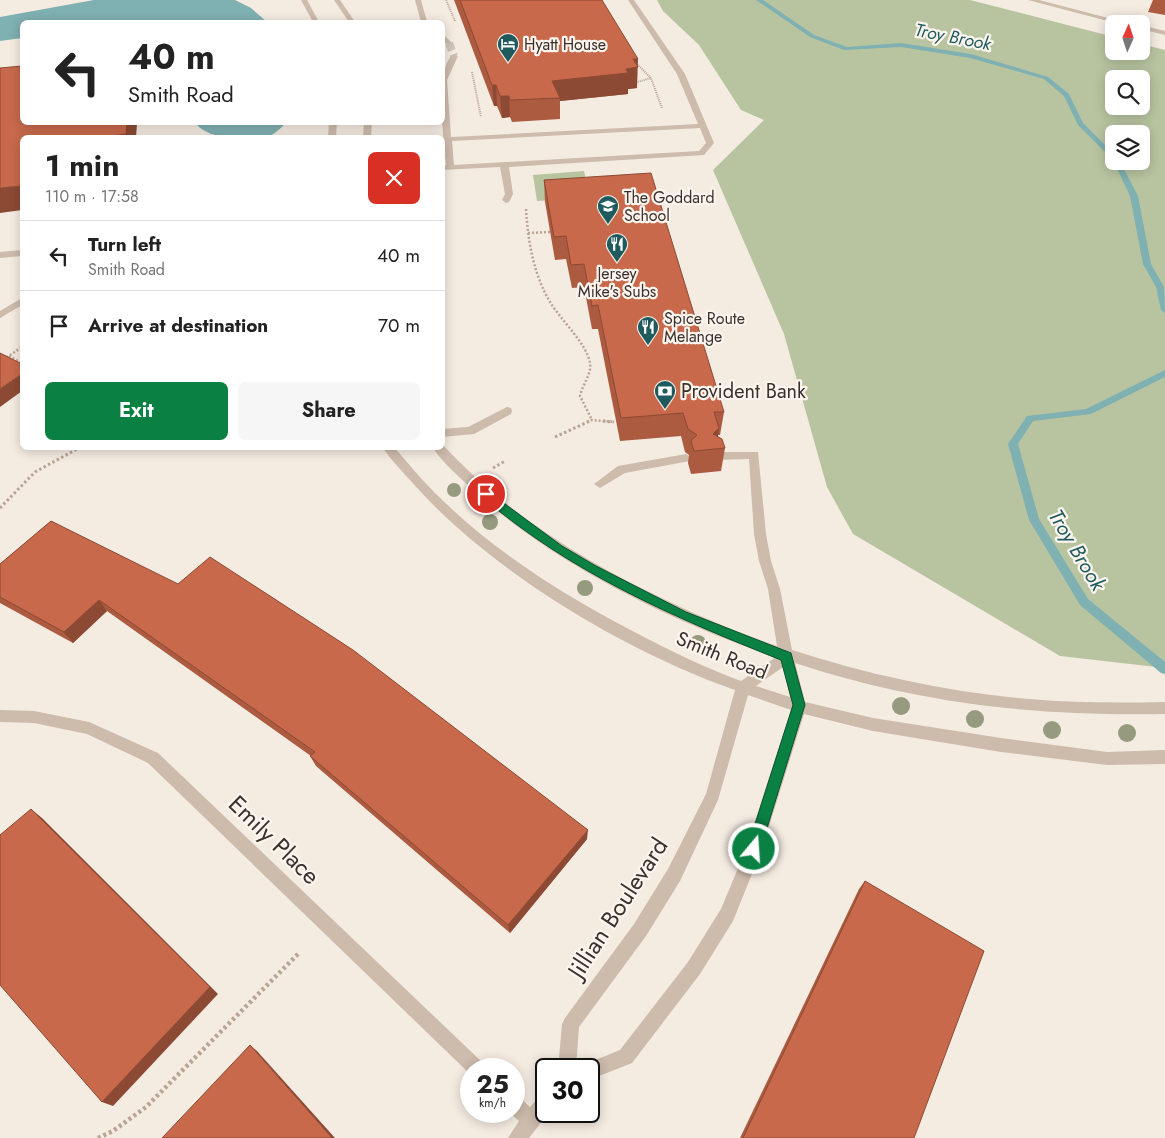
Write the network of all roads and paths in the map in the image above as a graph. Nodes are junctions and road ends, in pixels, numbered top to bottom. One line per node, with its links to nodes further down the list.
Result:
1 (304, 0): 7 (street)
2 (337, 0): 8 (street)
3 (418, 0): 9 (street)
4 (631, 0): 22 (street)
5 (1031, 0): 6 (street)
6 (1105, 18)
7 (315, 20)
8 (351, 20)
9 (423, 20)
10 (1150, 29): 11 (street)
11 (1165, 33)
12 (445, 38): 13 (street)
13 (449, 42)
14 (454, 56): 16 (street)
15 (634, 62): 17 (path)
16 (445, 75)
17 (651, 78): 18 (path); 19 (path); 21 (path)
18 (658, 78)
19 (634, 82)
20 (445, 99): 23 (street)
21 (663, 111)
22 (702, 126): 23 (street); 24 (street)
23 (449, 140): 25 (street)
24 (504, 164): 25 (street); 26 (street)
25 (446, 168)
26 (506, 200)
27 (527, 203): 29 (path)
28 (550, 232): 29 (path)
29 (528, 234): 39 (path)
30 (20, 253): 31 (street)
31 (0, 255)
32 (20, 302): 33 (street)
33 (0, 315)
34 (20, 348): 35 (path)
35 (10, 356): 36 (path); 37 (path)
36 (0, 362)
37 (20, 362)
38 (506, 411): 41 (street)
39 (592, 420): 40 (path); 42 (path)
40 (614, 422)
41 (445, 433)
42 (555, 437)
43 (75, 450): 51 (path)
44 (390, 450): 53 (street, Smith Road)
45 (441, 450): 52 (street, Smith Road)
46 (717, 456): 52 (street)
47 (686, 458): 50 (street)
48 (505, 462): 49 (path)
49 (487, 471)
50 (600, 484)
51 (0, 508)
52 (786, 657): 53 (street); 54 (street); 55 (street, Smith Road)
53 (743, 687): 54 (street, Smith Road); 60 (street, Jillian Boulevard)
54 (799, 705): 57 (street, Smith Road); 61 (street)
55 (1164, 708)
56 (0, 716): 59 (street, Emily Place)
57 (1165, 756)
58 (300, 952): 65 (path)
59 (466, 1058)
60 (568, 1058)
61 (600, 1067)
62 (535, 1114): 64 (street)
63 (525, 1115): 64 (street)
64 (530, 1120): 66 (street)
65 (98, 1138)
66 (517, 1138)

